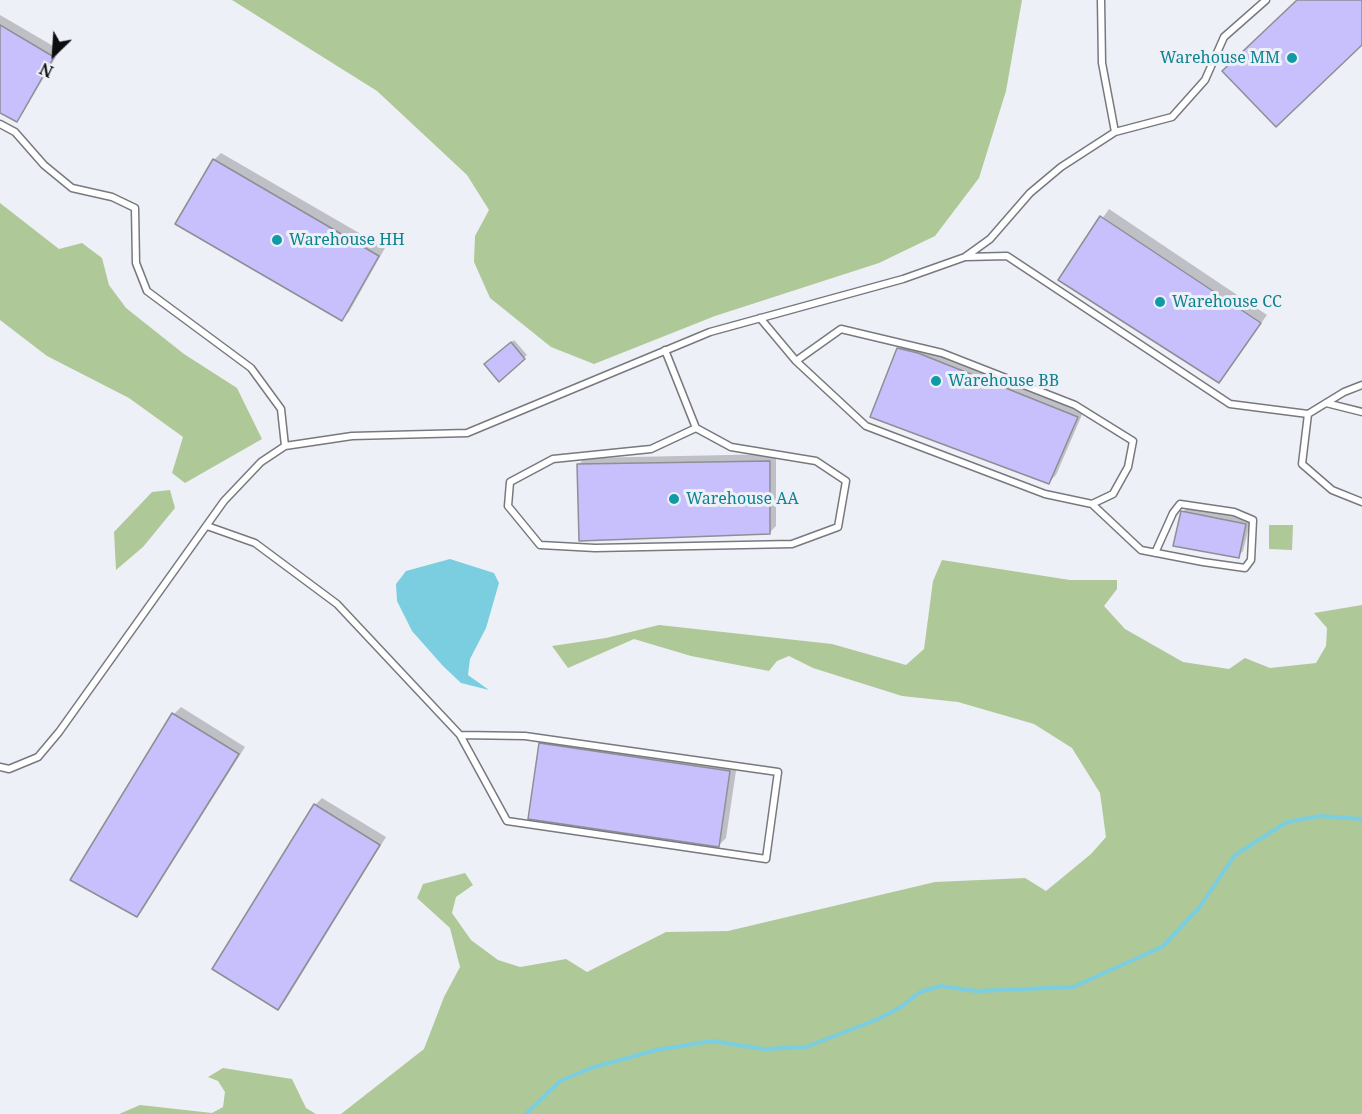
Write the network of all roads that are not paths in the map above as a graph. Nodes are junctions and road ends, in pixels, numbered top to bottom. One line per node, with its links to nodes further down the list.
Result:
1 (1101, 0): 4 (lane)
2 (1266, 0): 4 (lane)
3 (0, 124): 14 (lane)
4 (1115, 132): 5 (lane)
5 (965, 257): 6 (lane); 12 (lane)
6 (760, 318): 7 (lane); 8 (lane)
7 (665, 350): 13 (lane); 14 (lane)
8 (795, 361): 16 (lane); 16 (lane)
9 (1362, 385): 10 (lane)
10 (1326, 403): 11 (lane); 12 (lane)
11 (1362, 412)
12 (1308, 414): 15 (lane)
13 (696, 428): 13 (lane)
14 (285, 446): 17 (lane)
15 (1362, 502)
16 (1092, 504): 18 (lane)
17 (207, 526): 19 (lane); 20 (lane)
18 (1155, 552): 18 (lane)
19 (459, 735): 19 (lane)
20 (0, 767)

